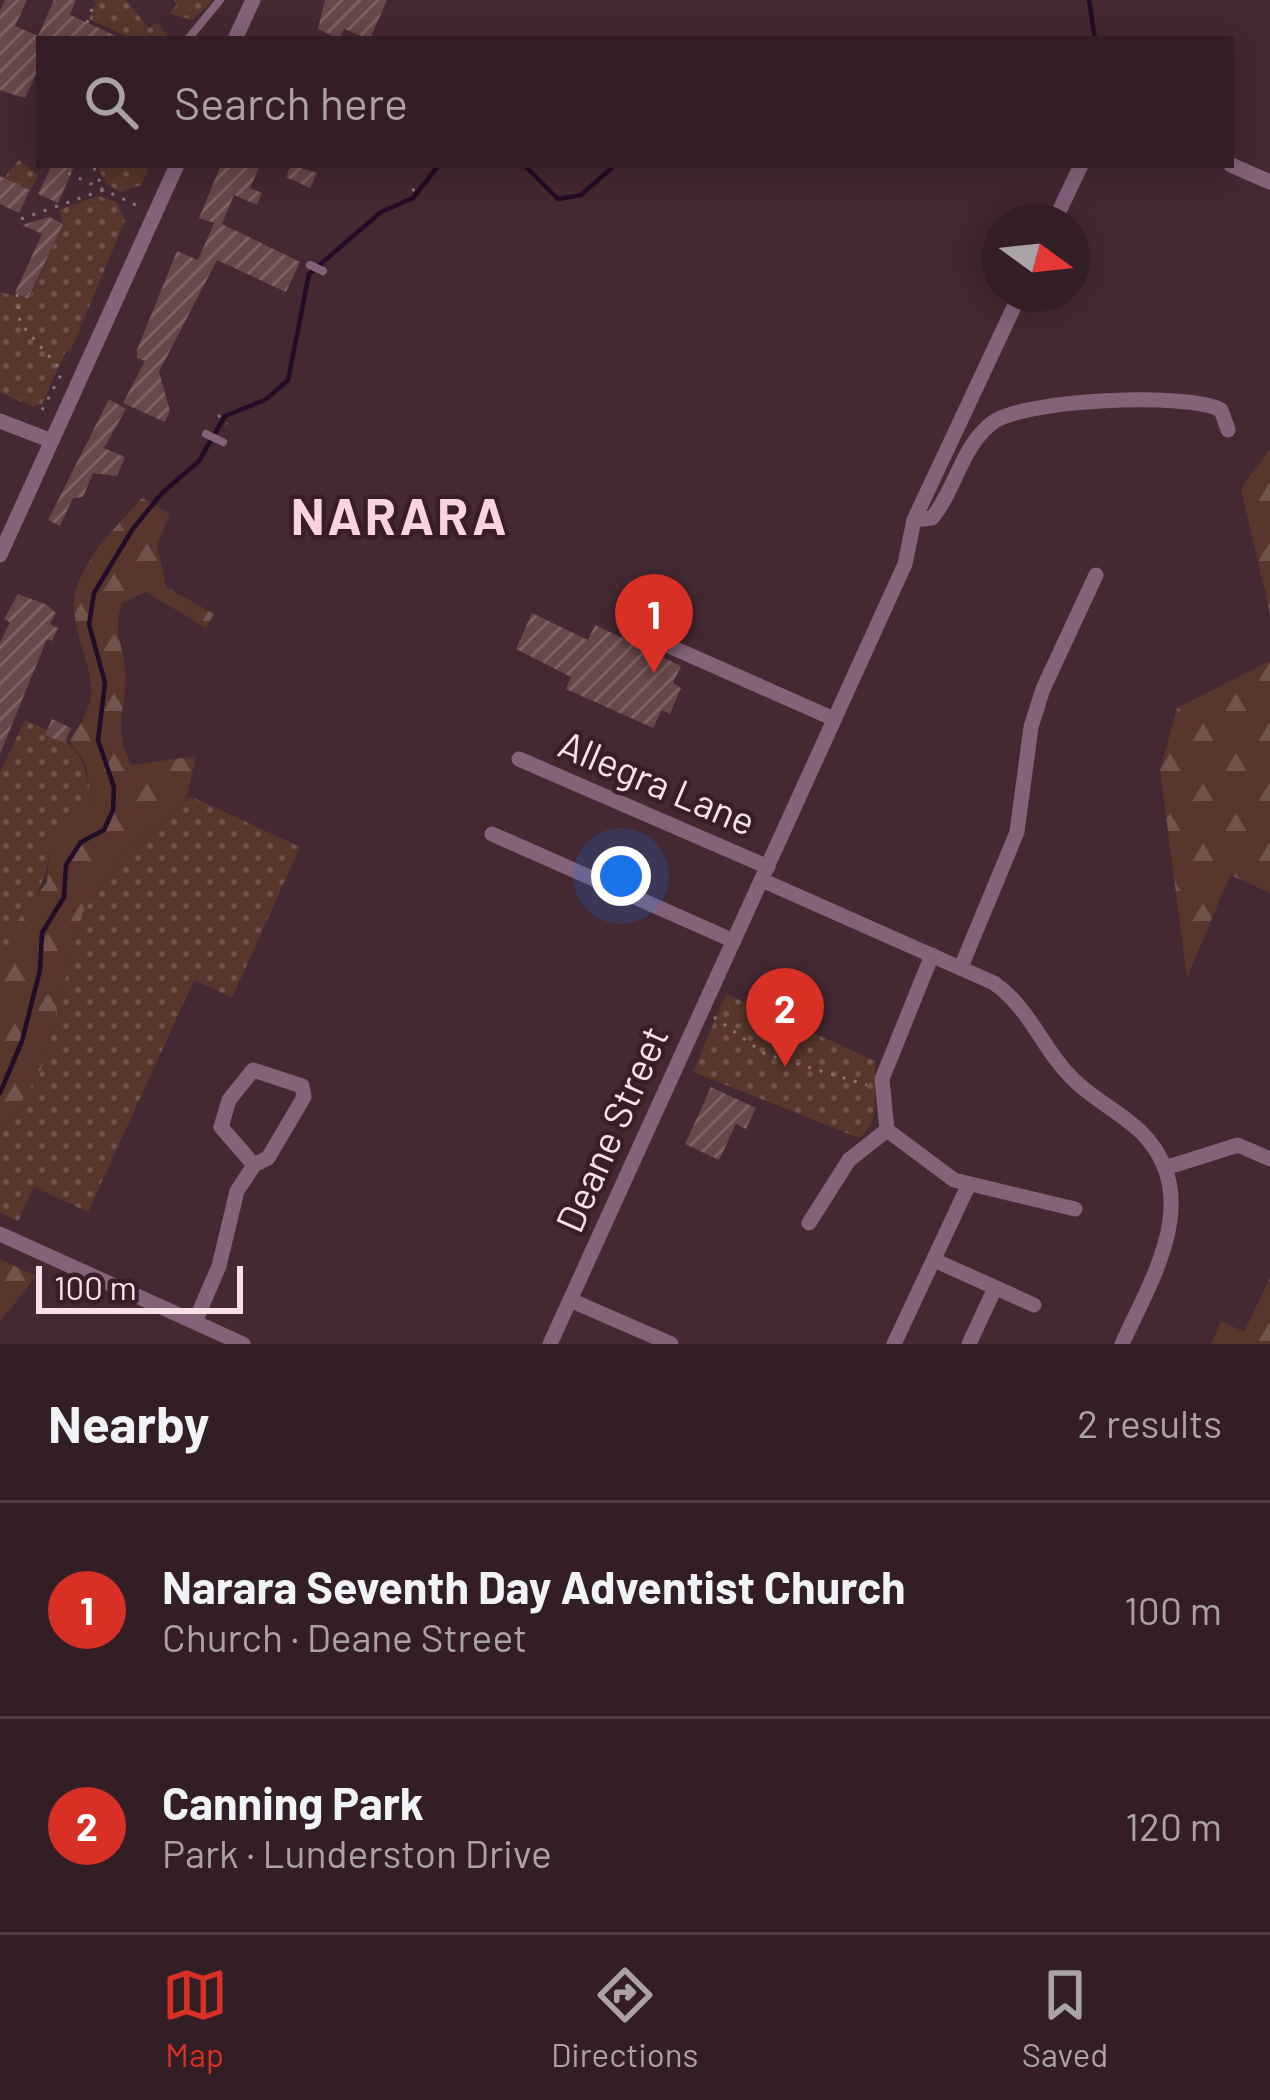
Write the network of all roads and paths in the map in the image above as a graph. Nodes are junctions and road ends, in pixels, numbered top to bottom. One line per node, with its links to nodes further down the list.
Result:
1 (95, 0): 4 (path)
2 (220, 0): 5 (lane)
3 (253, 0): 6 (street)
4 (88, 23)
5 (190, 36)
6 (236, 36)
7 (1234, 166): 12 (street)
8 (94, 168): 14 (path)
9 (176, 168): 31 (street)
10 (1080, 168): 16 (street)
11 (68, 173): 14 (path)
12 (1270, 182)
13 (412, 189): 15 (path)
14 (103, 190): 17 (path); 18 (path)
15 (422, 195)
16 (1063, 204)
17 (140, 206)
18 (51, 208): 19 (path); 20 (path)
19 (50, 218)
20 (21, 220)
21 (310, 265): 22 (lane)
22 (323, 271)
23 (17, 294): 25 (path)
24 (1012, 312): 33 (street, Deane Street)
25 (42, 410)
26 (218, 415): 28 (path)
27 (0, 421): 31 (street)
28 (227, 424)
29 (1228, 430): 33 (street)
30 (206, 434): 32 (lane)
31 (52, 441): 34 (street)
32 (223, 442)
33 (914, 520): 38 (street, Deane Street)
34 (5, 531): 35 (street)
35 (0, 555)
36 (1096, 575): 44 (street)
37 (633, 630): 38 (street)
38 (834, 719): 41 (street, Deane Street)
39 (519, 759): 41 (street, Allegra Lane)
40 (492, 834): 42 (street)
41 (765, 874): 42 (street, Deane Street); 43 (street, Allegra Lane)
42 (734, 941): 57 (street, Deane Street)
43 (932, 955): 44 (street, Allegra Lane); 46 (street)
44 (962, 968): 50 (street, Allegra Lane)
45 (716, 1018): 46 (path)
46 (882, 1088): 47 (street)
47 (887, 1130): 51 (street); 53 (street)
48 (1270, 1159): 50 (street)
49 (254, 1166): 49 (street); 59 (street)
50 (1165, 1168): 65 (street)
51 (969, 1184): 52 (street); 55 (street)
52 (1075, 1209)
53 (809, 1222)
54 (0, 1234): 59 (street)
55 (934, 1260): 56 (street); 63 (street)
56 (995, 1288): 58 (street); 64 (street)
57 (570, 1300): 61 (street, Deane Street); 62 (street)
58 (1034, 1305)
59 (195, 1322): 60 (street)
60 (243, 1344)
61 (550, 1344)
62 (671, 1344)
63 (894, 1344)
64 (968, 1344)
65 (1122, 1344)

